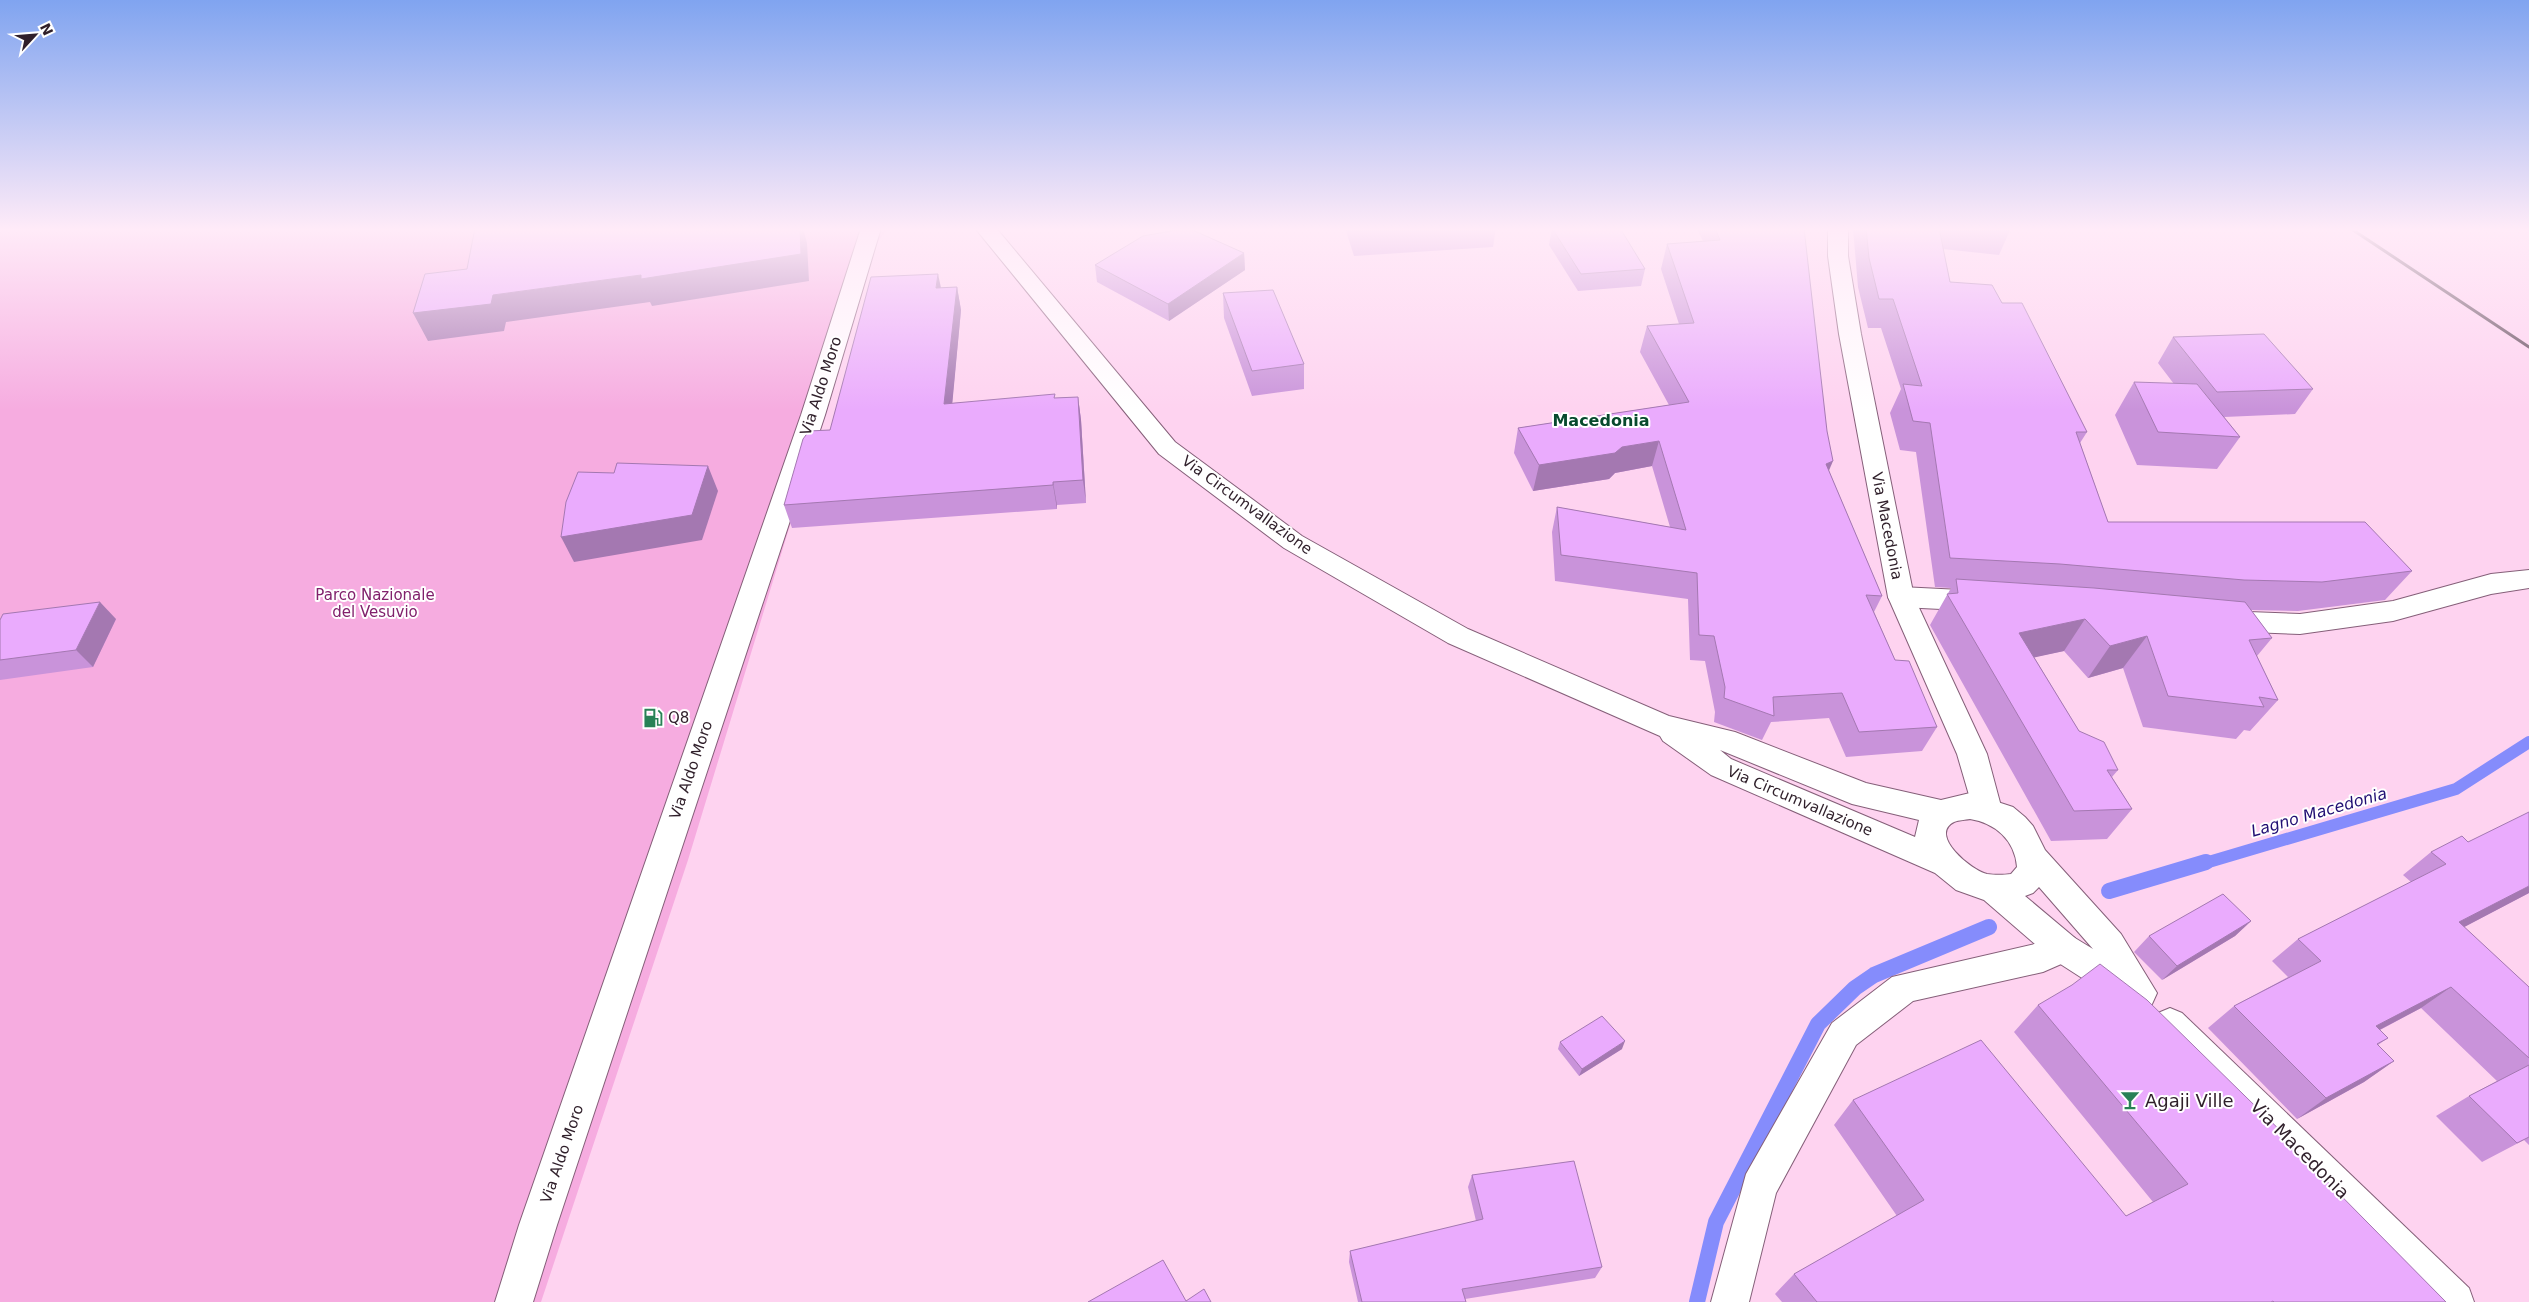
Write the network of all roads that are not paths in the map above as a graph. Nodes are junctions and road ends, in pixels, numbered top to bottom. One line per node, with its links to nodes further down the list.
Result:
1 (856, 289): 16 (street, Via Aldo Moro)
2 (1035, 289): 8 (street, Via Circumvallazione)
3 (1843, 289): 5 (street, Via Macedonia)
4 (2529, 580): 7 (street)
5 (1901, 597): 6 (street); 9 (street, Via Macedonia)
6 (2006, 602)
7 (2203, 619)
8 (1664, 726): 10 (street, Via Circumvallazione); 12 (street, Via Circumvallazione)
9 (1987, 810): 10 (street); 11 (street)
10 (1941, 812): 12 (street)
11 (2033, 858): 13 (street); 15 (street, Via Macedonia)
12 (1944, 863): 13 (street)
13 (1994, 889): 14 (street, Via Macedonia)
14 (2063, 948): 15 (street, Via Macedonia); 17 (street)
15 (2143, 999): 18 (street, Via Macedonia)
16 (514, 1302)
17 (1730, 1302)
18 (2456, 1302)

